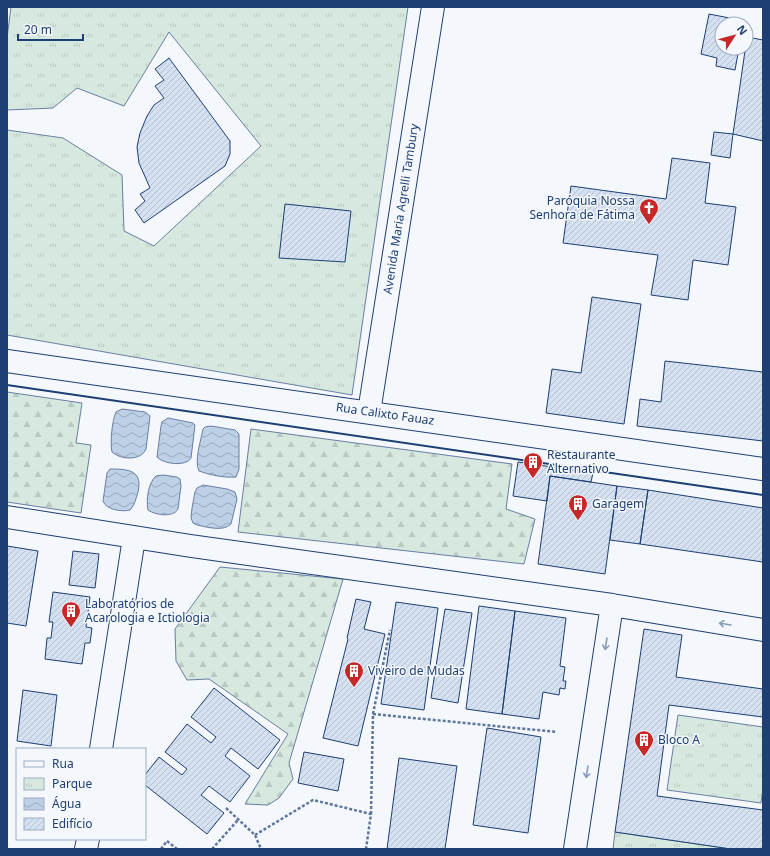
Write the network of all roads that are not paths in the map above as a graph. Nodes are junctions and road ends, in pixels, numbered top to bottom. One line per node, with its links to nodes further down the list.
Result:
1 (433, 7): 3 (street, Avenida Maria Agrelli Tambury)
2 (7, 361): 3 (street, Rua Calixto Fauaz)
3 (369, 412): 4 (street, Rua Calixto Fauaz)
4 (763, 469)
5 (7, 517): 6 (street)
6 (134, 538): 7 (street); 9 (street)
7 (612, 605): 8 (street, one-way to 7); 10 (street, one-way to 10)
8 (763, 630)
9 (101, 748)
10 (575, 849)

